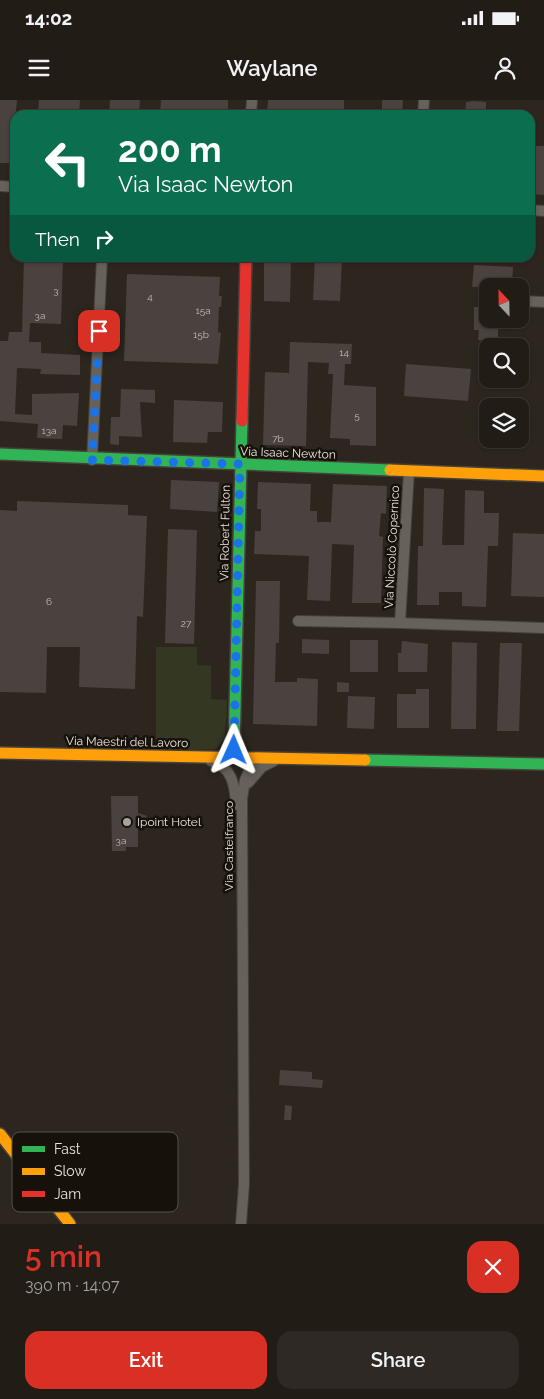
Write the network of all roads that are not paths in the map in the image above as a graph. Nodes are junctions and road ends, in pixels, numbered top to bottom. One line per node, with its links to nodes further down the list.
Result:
1 (102, 262): 6 (street)
2 (246, 262): 7 (street, Via Robert Fulton)
3 (529, 301): 4 (street)
4 (544, 302)
5 (0, 454): 6 (street, Via Isaac Newton)
6 (92, 460): 7 (street, Via Isaac Newton)
7 (240, 464): 8 (street, Via Isaac Newton); 13 (street, Via Robert Fulton)
8 (410, 472): 9 (street, Via Isaac Newton); 11 (street, Via Niccolò Copernico)
9 (544, 476)
10 (298, 621): 11 (street, Via Niccolò Copernico)
11 (400, 624): 12 (street, Via Niccolò Copernico)
12 (544, 628)
13 (234, 750)
14 (0, 753): 15 (street, Via Maestri del Lavoro)
15 (201, 758): 16 (street, Via Maestri del Lavoro); 20 (street)
16 (254, 760): 17 (street); 19 (street, Via Castelfranco)
17 (276, 760): 18 (street); 19 (street)
18 (544, 764)
19 (242, 790): 20 (street, Via Castelfranco)
20 (242, 838): 25 (street, Via Castelfranco)
21 (0, 1134): 22 (street)
22 (12, 1149)
23 (61, 1212): 24 (street)
24 (70, 1224)
25 (241, 1224)

